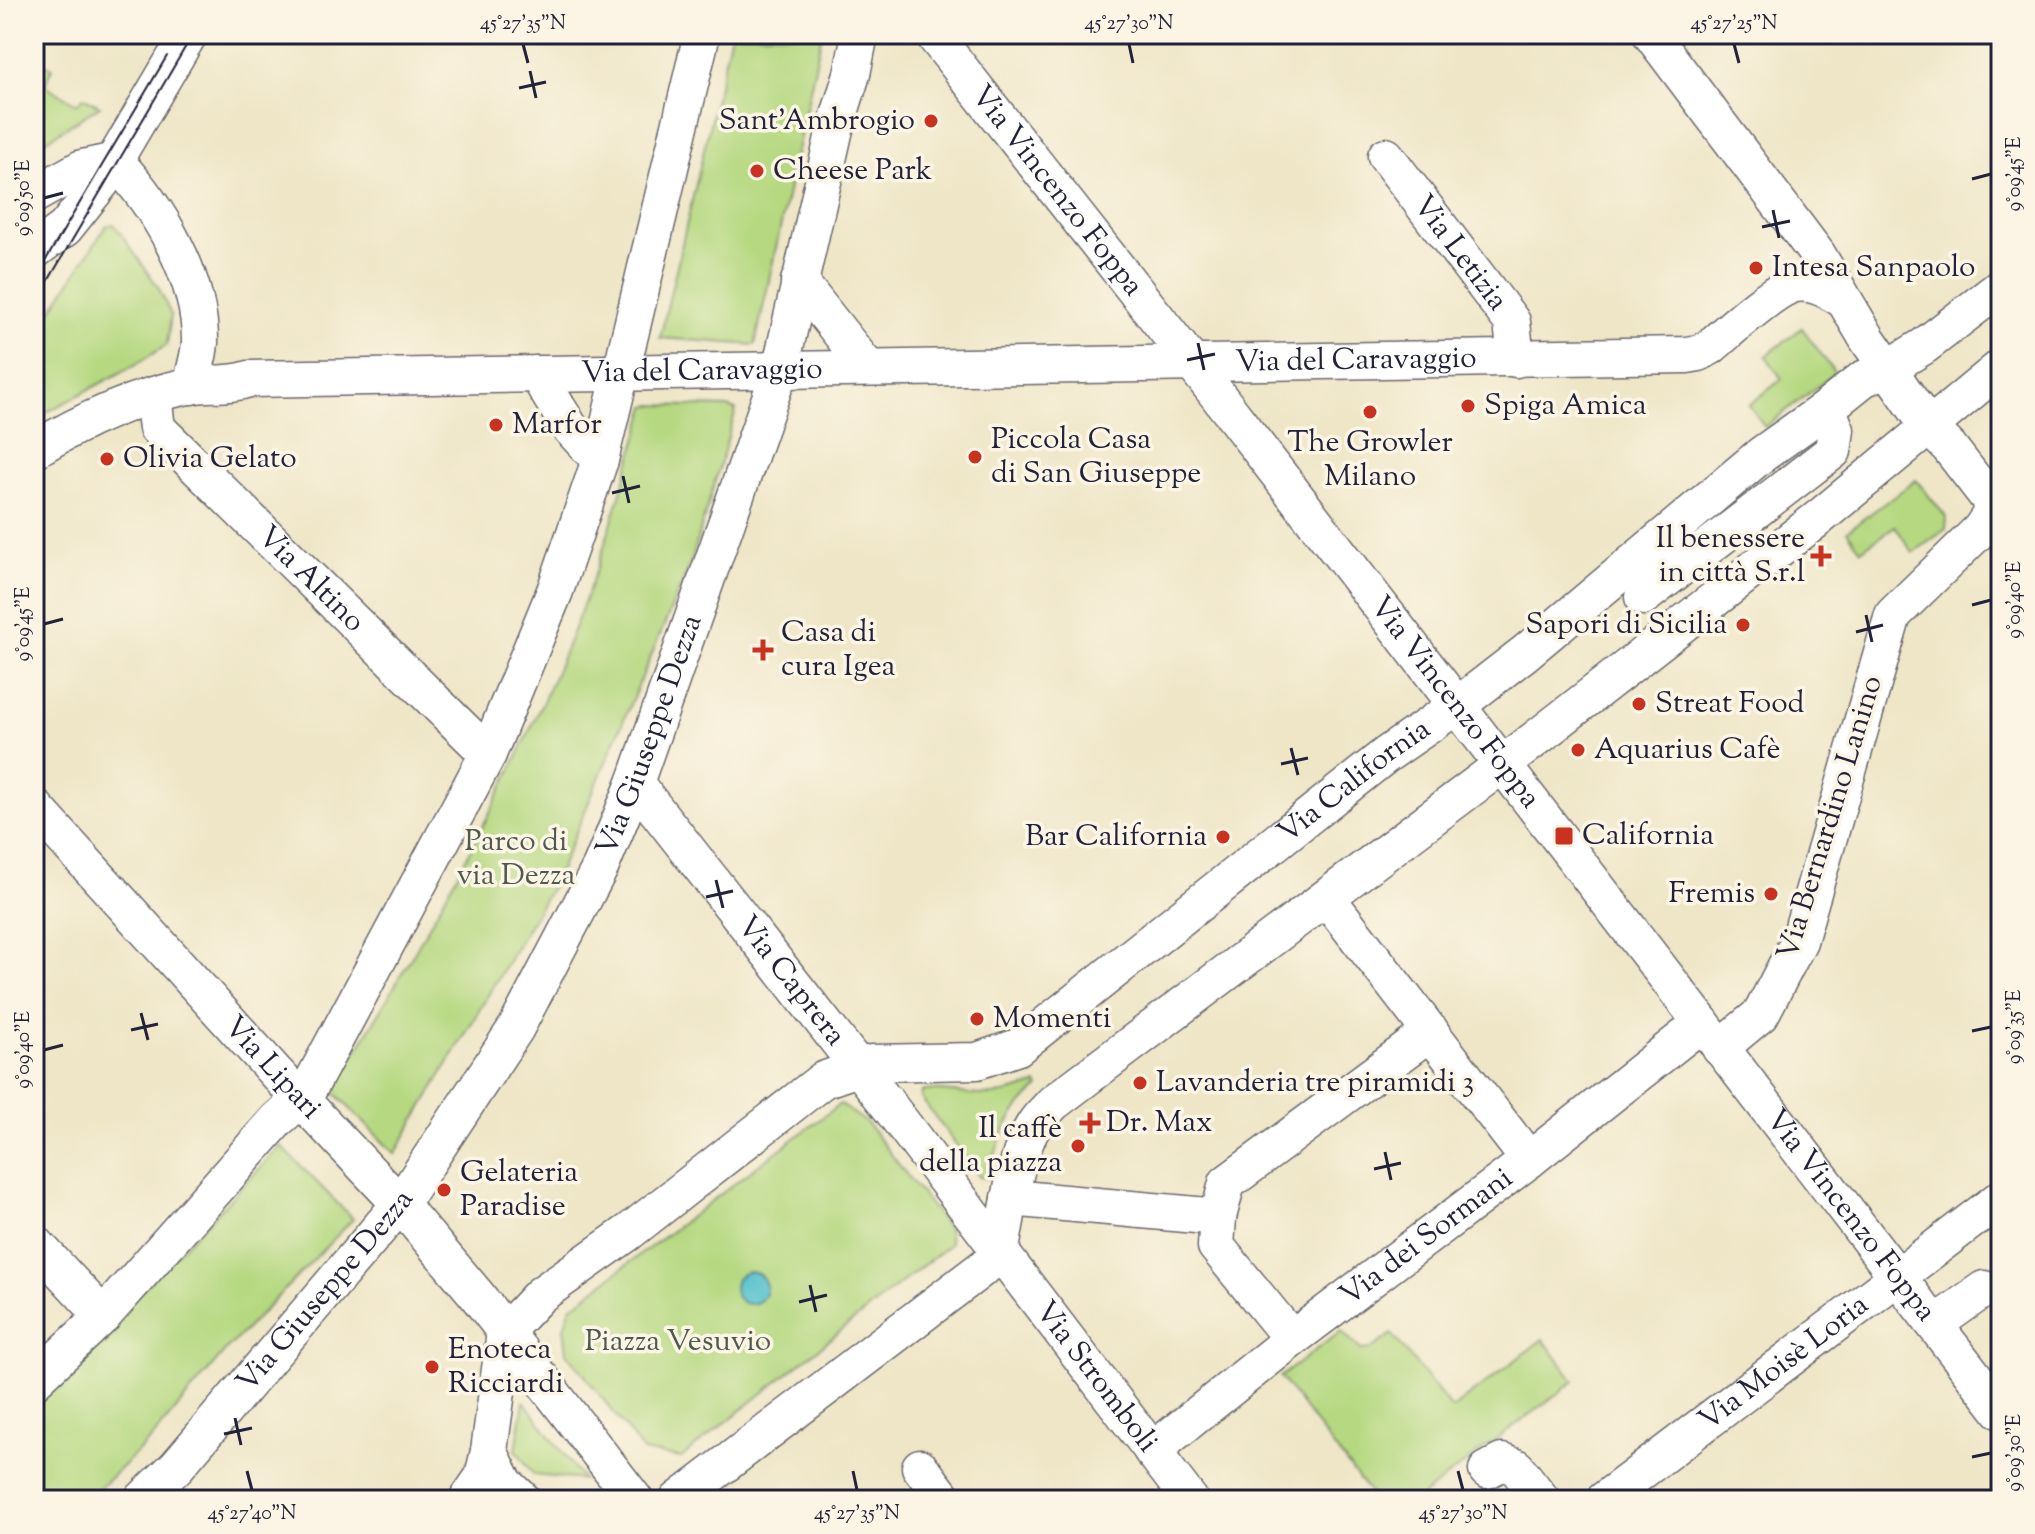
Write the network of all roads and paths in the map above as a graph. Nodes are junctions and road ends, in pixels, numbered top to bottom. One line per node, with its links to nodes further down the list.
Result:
1 (189, 34): 7 (street)
2 (702, 34): 22 (street)
3 (860, 34): 11 (street, Via Giuseppe Dezza)
4 (933, 34): 16 (street, Via Vincenzo Foppa)
5 (1651, 34): 13 (street)
6 (1386, 156): 15 (street, Via Letizia)
7 (115, 161): 8 (street); 9 (street); 10 (street); 14 (street)
8 (34, 195)
9 (34, 223)
10 (34, 251)
11 (799, 281): 18 (street, Via del Caravaggio); 20 (street, Via Giuseppe Dezza)
12 (2001, 287): 19 (street, Via California)
13 (1842, 299): 15 (street, Via del Caravaggio); 19 (street)
14 (200, 346): 23 (street); 24 (street)
15 (1516, 359): 16 (street, Via del Caravaggio)
16 (1193, 365): 18 (street, Via del Caravaggio); 32 (street, Via Vincenzo Foppa)
17 (2001, 367): 27 (street)
18 (868, 368): 20 (street, Via del Caravaggio)
19 (1887, 369): 26 (street, Via California); 27 (street)
20 (780, 370): 22 (street, Via del Caravaggio); 35 (street, Via Giuseppe Dezza)
21 (537, 374): 22 (street, Via del Caravaggio); 23 (street, Via del Caravaggio); 29 (street, Via del Caravaggio)
22 (620, 374): 29 (street)
23 (249, 379): 24 (street, Via del Caravaggio)
24 (191, 386): 25 (street, Via del Caravaggio)
25 (153, 396): 28 (street, Via del Caravaggio); 33 (street, Via Altino)
26 (1827, 408): 31 (street); 32 (street, Via California)
27 (1928, 426): 30 (street); 34 (street)
28 (34, 450)
29 (600, 460): 33 (street)
30 (1996, 503): 39 (street, Via Bernardino Lanino)
31 (1643, 597)
32 (1458, 705): 34 (street, Via Vincenzo Foppa); 40 (street, Via California)
33 (488, 754): 41 (street)
34 (1502, 765): 37 (street); 39 (street, Via Vincenzo Foppa)
35 (635, 783): 40 (street, Via Caprera); 45 (street, Via Giuseppe Dezza)
36 (34, 806): 41 (street, Via Lipari)
37 (1327, 898): 38 (street); 43 (street)
38 (1431, 1032): 42 (street); 46 (street)
39 (1711, 1036): 42 (street, Via dei Sormani); 49 (street, Via Vincenzo Foppa)
40 (856, 1067): 48 (street); 53 (street)
41 (301, 1100): 45 (street, Via Lipari); 51 (street)
42 (1529, 1160): 54 (street, Via dei Sormani)
43 (1010, 1198): 46 (street); 48 (street)
44 (2001, 1198): 49 (street, Via Moisè Loria)
45 (400, 1204): 53 (street, Via Lipari); 61 (street, Via Giuseppe Dezza)
46 (1218, 1217): 54 (street)
47 (34, 1242): 51 (street)
48 (1000, 1255): 58 (street, Via Stromboli); 65 (street)
49 (1899, 1277): 52 (street, Via Vincenzo Foppa); 69 (street, Via Moisè Loria)
50 (1984, 1289): 52 (street)
51 (103, 1316): 55 (street)
52 (1935, 1324): 56 (street, Via Vincenzo Foppa)
53 (505, 1332): 57 (street); 64 (street)
54 (1292, 1339): 58 (street, Via dei Sormani)
55 (34, 1381)
56 (2001, 1411)
57 (489, 1451): 62 (street); 63 (street)
58 (1152, 1451): 67 (street, Via Stromboli)
59 (920, 1467): 66 (street)
60 (1487, 1470): 68 (street)
61 (142, 1500)
62 (467, 1500)
63 (523, 1500)
64 (635, 1500)
65 (678, 1500)
66 (945, 1500)
67 (1190, 1500)
68 (1542, 1500)
69 (1604, 1500)

